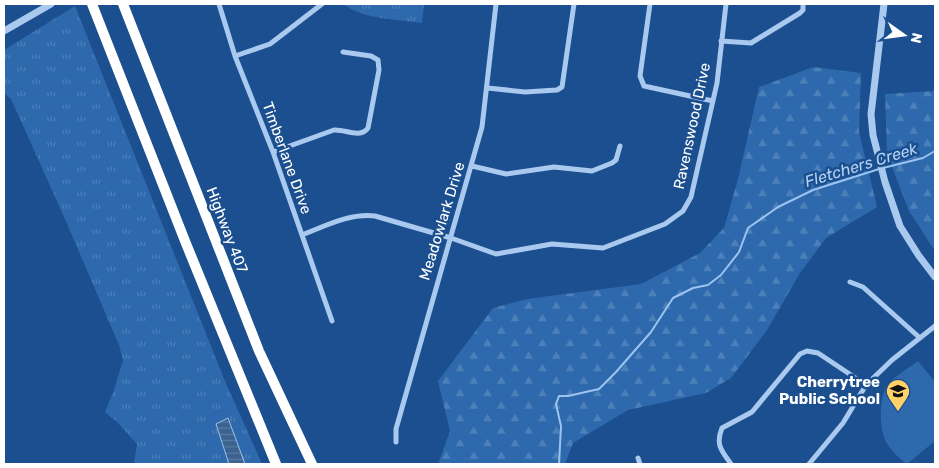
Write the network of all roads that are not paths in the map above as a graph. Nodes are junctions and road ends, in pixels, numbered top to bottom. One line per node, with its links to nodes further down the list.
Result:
1 (52, 4): 12 (street)
2 (92, 4): 31 (highway)
3 (123, 4): 32 (highway, Highway 407)
4 (219, 4): 15 (street, Timberlane Drive)
5 (322, 4): 15 (street)
6 (496, 4): 16 (street, Meadowlark Drive)
7 (574, 4): 16 (street)
8 (650, 4): 17 (street)
9 (726, 4): 13 (street, Ravenswood Drive)
10 (803, 4): 13 (street)
11 (884, 4): 23 (street)
12 (4, 32)
13 (721, 41): 17 (street, Ravenswood Drive)
14 (343, 52): 19 (street)
15 (236, 56): 19 (street, Timberlane Drive)
16 (488, 88): 20 (street, Meadowlark Drive)
17 (713, 101): 22 (street, Ravenswood Drive)
18 (620, 146): 20 (street)
19 (272, 152): 21 (street, Timberlane Drive)
20 (472, 166): 22 (street, Meadowlark Drive)
21 (302, 235): 22 (street, Ravenswood Drive); 25 (street, Timberlane Drive)
22 (451, 238): 29 (street, Meadowlark Drive)
23 (935, 278)
24 (850, 282): 27 (street)
25 (332, 321)
26 (935, 326): 27 (street)
27 (920, 338): 28 (street)
28 (866, 385): 34 (street); 35 (street)
29 (396, 442)
30 (638, 458): 33 (street)
31 (276, 464)
32 (312, 464)
33 (640, 464)
34 (731, 464)
35 (809, 464)

